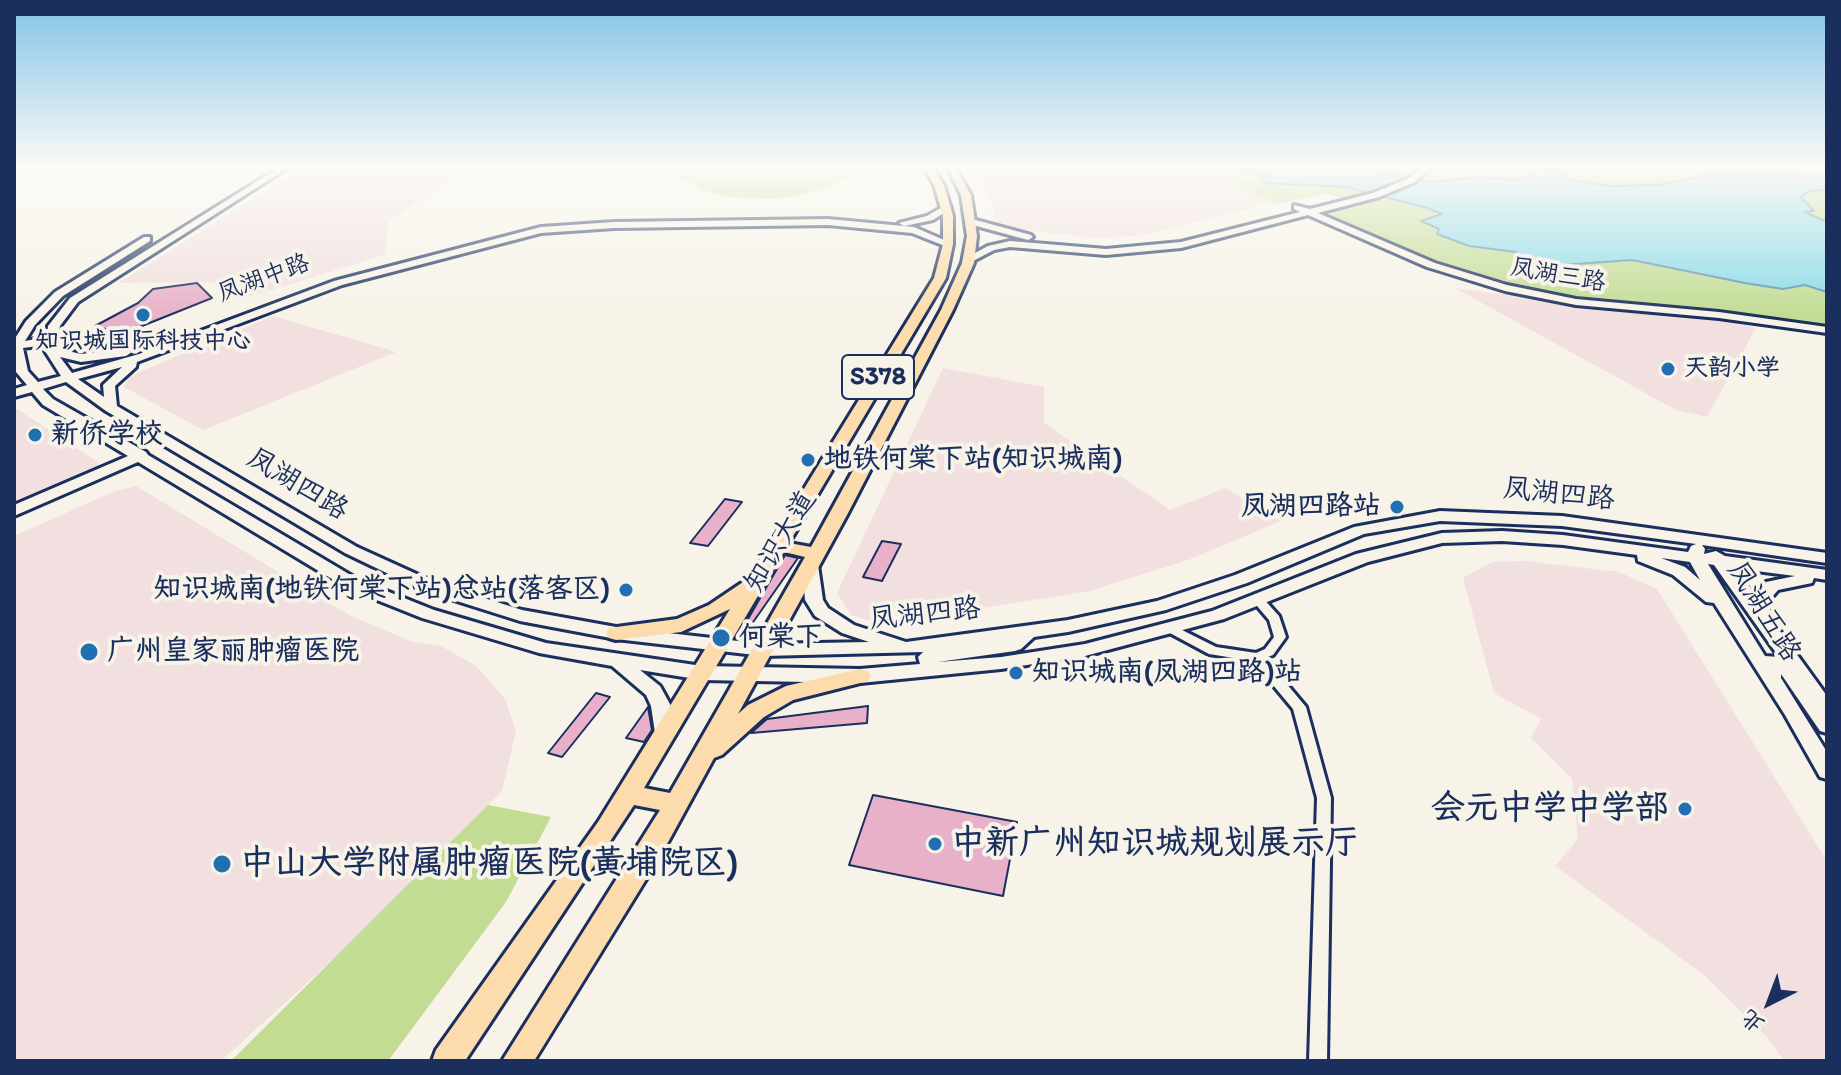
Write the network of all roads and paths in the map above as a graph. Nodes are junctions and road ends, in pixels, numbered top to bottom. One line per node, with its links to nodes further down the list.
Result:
1 (186, 217): 21 (street)
2 (204, 217): 19 (street)
3 (783, 217): 17 (street, 凤湖中路)
4 (794, 217): 12 (street, 凤湖中路)
5 (931, 217): 12 (street, 凤湖中路)
6 (947, 217): 14 (main road, 知识大道 / S378)
7 (971, 217): 11 (main road, 知识大道 / S378)
8 (1254, 217): 13 (street)
9 (1288, 217): 13 (street)
10 (1321, 217): 16 (street, 凤湖三路)
11 (972, 222): 13 (street); 15 (main road, 知识大道 / S378)
12 (905, 226): 14 (street, 凤湖中路); 18 (street, 凤湖中路)
13 (1024, 240): 15 (street)
14 (948, 244): 33 (main road, 知识大道 / S378)
15 (969, 259): 36 (main road, 知识大道 / S378)
16 (1827, 330)
17 (176, 335): 18 (street); 20 (street, 凤湖中路)
18 (190, 339): 22 (street, 凤湖中路)
19 (52, 340): 20 (street); 21 (street); 23 (street)
20 (159, 343): 23 (street, 凤湖中路)
21 (15, 348): 24 (street)
22 (143, 357): 23 (street, 凤湖中路); 26 (street)
23 (68, 375): 24 (street, 凤湖中路); 26 (street, 凤湖四路)
24 (25, 383): 25 (street, 凤湖中路); 27 (street, 凤湖四路)
25 (14, 393)
26 (118, 412): 27 (street); 43 (street, 凤湖四路)
27 (91, 428): 28 (street, 凤湖四路)
28 (141, 455): 29 (street); 49 (street, 凤湖四路)
29 (14, 511)
30 (1524, 518): 31 (street); 34 (street, 凤湖四路); 45 (street, 凤湖四路)
31 (1532, 538): 32 (street, 凤湖四路); 40 (street, 凤湖四路)
32 (1596, 543): 34 (street, 凤湖四路); 42 (street)
33 (778, 546): 36 (main road); 39 (main road, 知识大道 / S378)
34 (1697, 548): 35 (street, 凤湖四路); 37 (street, 凤湖五路); 42 (street, 凤湖五路)
35 (1827, 558)
36 (813, 559): 48 (street); 50 (main road, 知识大道 / S378)
37 (1721, 560): 38 (street); 41 (street, 凤湖五路)
38 (1827, 577): 41 (street)
39 (760, 578): 46 (main road); 47 (main road, 知识大道 / S378)
40 (1258, 600): 44 (street, 凤湖四路); 52 (street)
41 (1761, 614): 58 (street, 凤湖五路)
42 (1732, 620): 57 (street, 凤湖五路)
43 (566, 625): 46 (street, 凤湖四路); 49 (street)
44 (1172, 629): 52 (street); 53 (street, 凤湖四路)
45 (1028, 632): 48 (street, 凤湖四路); 53 (street)
46 (616, 633): 47 (street, 凤湖四路)
47 (719, 645): 50 (street, 凤湖四路); 54 (main road, 知识大道 / S378)
48 (906, 648): 50 (street, 凤湖四路)
49 (545, 649): 51 (street, 凤湖四路)
50 (764, 650): 55 (main road, 知识大道 / S378)
51 (591, 656): 54 (street, 凤湖四路); 60 (street)
52 (1257, 657): 67 (street)
53 (931, 670): 56 (street, 凤湖四路)
54 (702, 673): 55 (street, 凤湖四路); 60 (main road, 知识大道 / S378)
55 (749, 675): 56 (street, 凤湖四路); 61 (main road, 知识大道 / S378)
56 (860, 676): 61 (main road)
57 (1774, 682): 59 (street); 62 (street, 凤湖五路)
58 (1827, 710)
59 (1827, 726)
60 (665, 733): 63 (main road, 知识大道 / S378)
61 (703, 759): 64 (main road, 知识大道 / S378)
62 (1827, 771)
63 (628, 794): 64 (main road); 65 (main road, 知识大道 / S378)
64 (677, 804): 66 (main road, 知识大道 / S378)
65 (447, 1061)
66 (517, 1061)
67 (1318, 1061)

